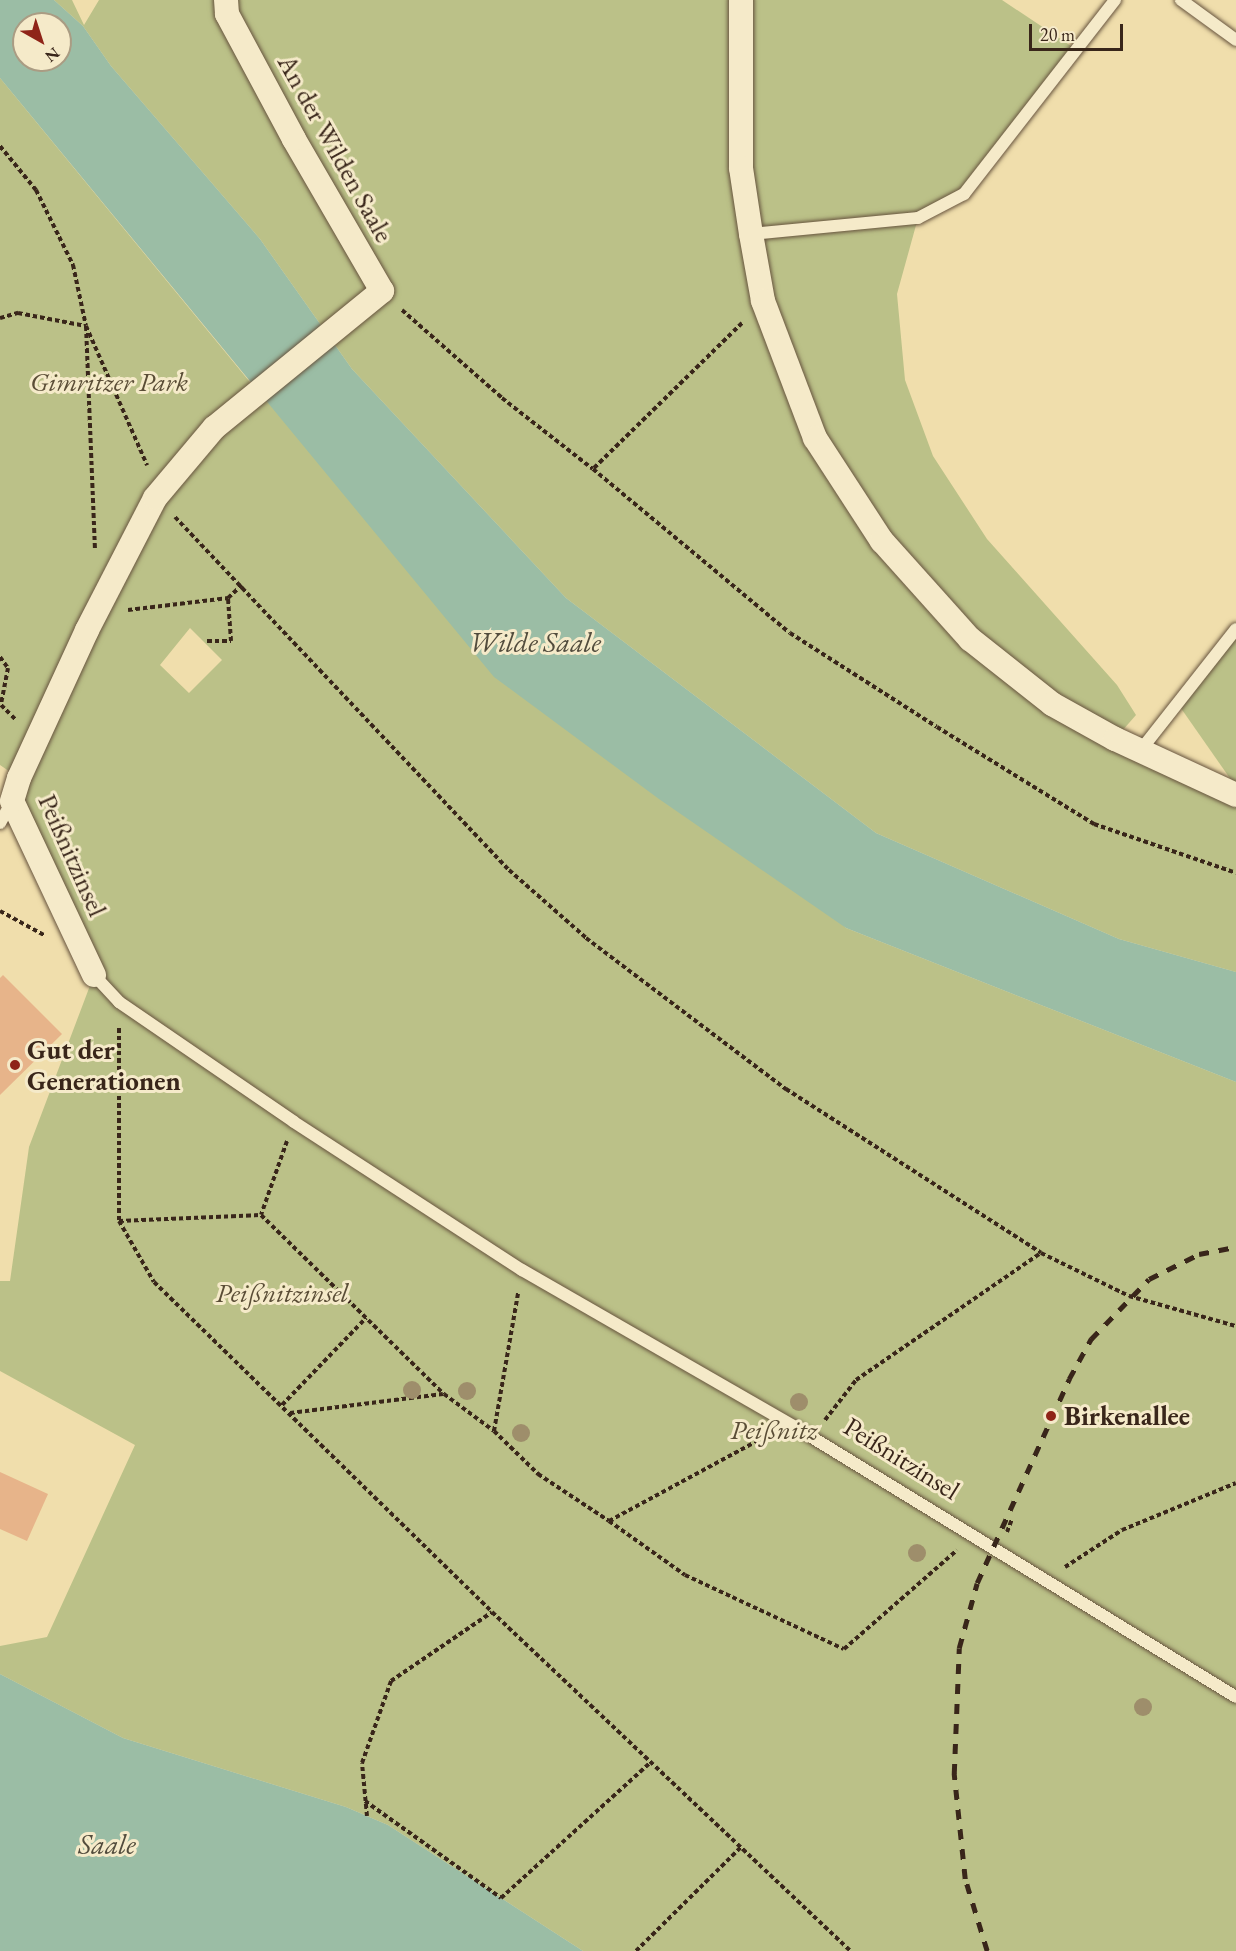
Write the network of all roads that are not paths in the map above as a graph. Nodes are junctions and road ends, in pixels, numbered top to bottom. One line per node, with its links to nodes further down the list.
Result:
1 (226, 0): 7 (street, An der Wilden Saale)
2 (741, 0): 6 (street)
3 (1114, 0): 6 (lane)
4 (1181, 0): 5 (lane)
5 (1236, 40)
6 (751, 234): 9 (street)
7 (355, 316): 11 (street, Peißnitzinsel)
8 (1236, 629): 9 (lane)
9 (1140, 751): 10 (street)
10 (1236, 795)
11 (12, 801): 12 (lane); 13 (street, Peißnitzinsel)
12 (0, 823)
13 (94, 975): 14 (lane, Peißnitzinsel)
14 (1236, 1697)

